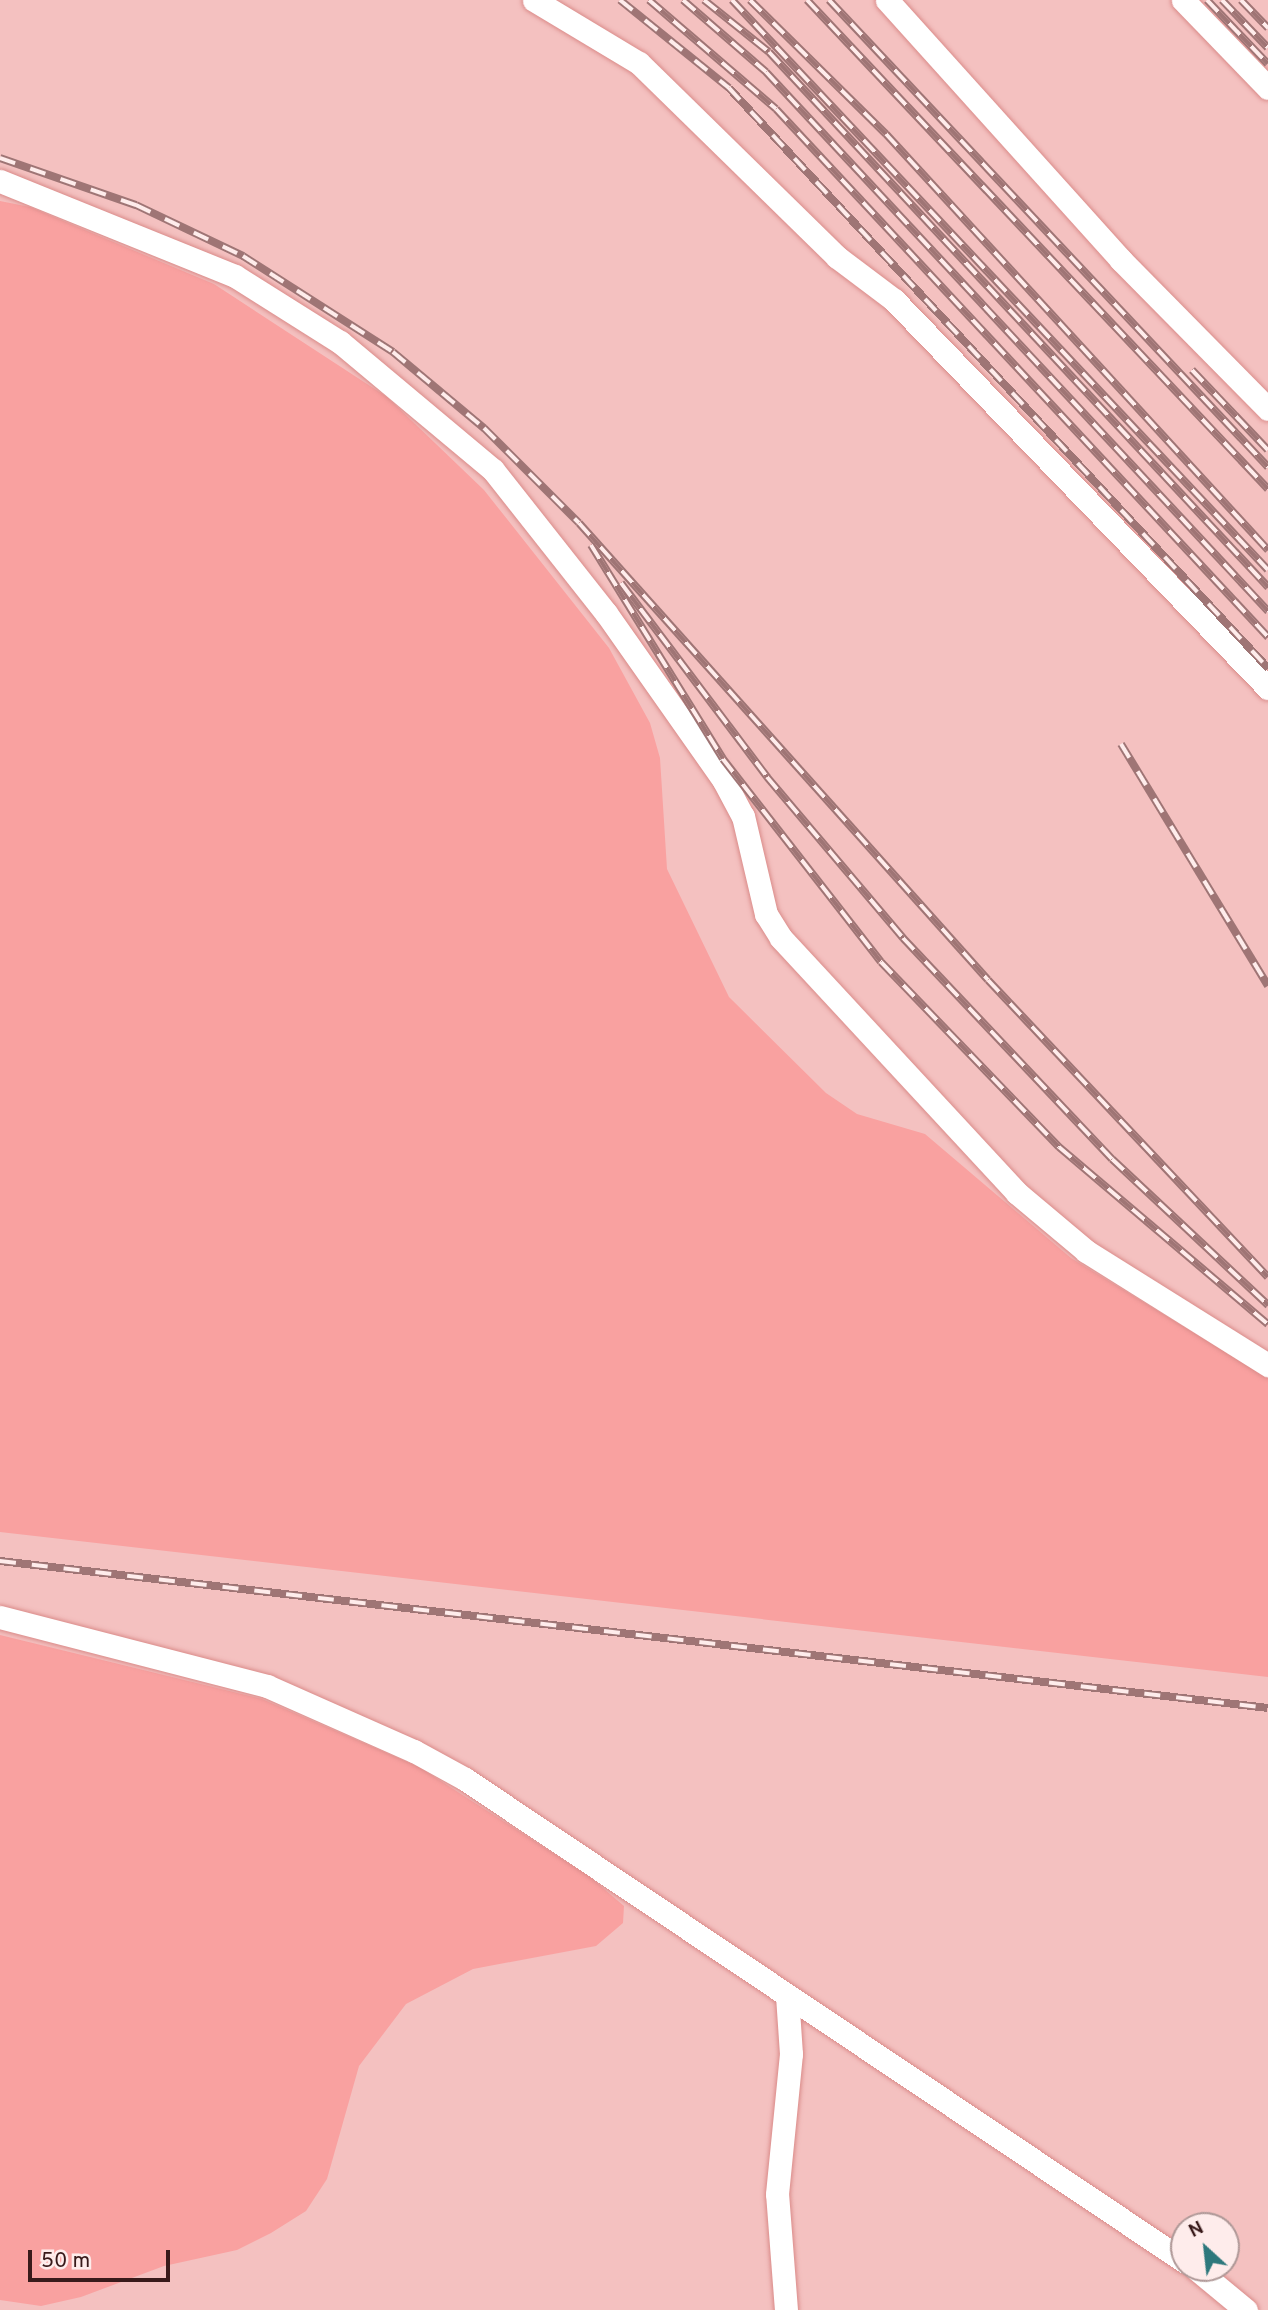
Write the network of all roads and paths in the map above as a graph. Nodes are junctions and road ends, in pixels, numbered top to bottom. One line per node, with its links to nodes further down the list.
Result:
1 (534, 0): 7 (lane)
2 (887, 0): 6 (lane)
3 (1183, 0): 4 (lane)
4 (1268, 88)
5 (0, 181): 8 (lane)
6 (1268, 409)
7 (1268, 688)
8 (1268, 1365)
9 (0, 1617): 10 (lane)
10 (787, 1995): 11 (lane); 13 (lane)
11 (1170, 2252)
12 (1212, 2282): 14 (lane)
13 (786, 2310)
14 (1246, 2310)

